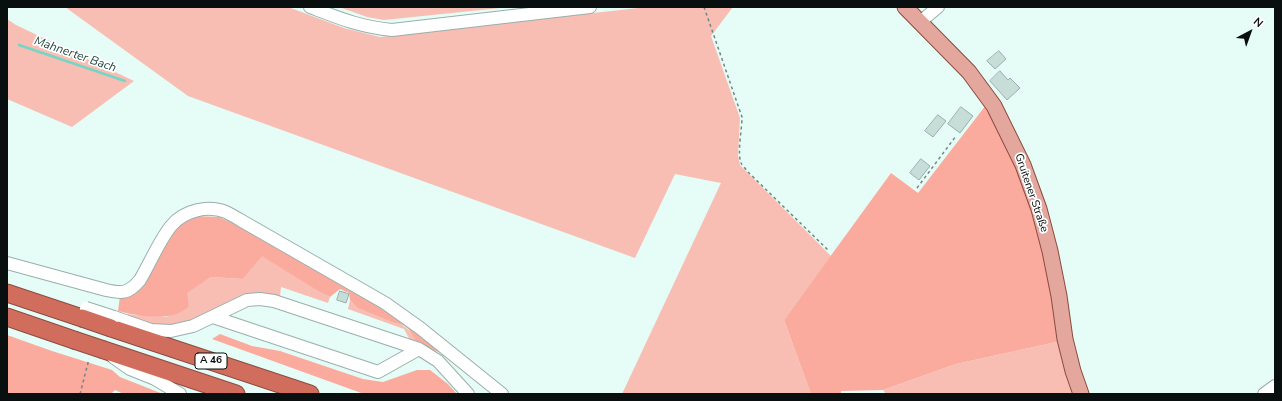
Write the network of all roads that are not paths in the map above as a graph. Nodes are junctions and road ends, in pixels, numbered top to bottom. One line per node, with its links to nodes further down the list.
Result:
1 (310, 7): 2 (street)
2 (590, 7)
3 (904, 7): 5 (main road, Gruitener Straße)
4 (938, 7): 5 (street)
5 (919, 23): 19 (main road, Gruitener Straße)
6 (7, 263): 18 (street)
7 (7, 293): 10 (highway, A 46, bridge)
8 (7, 317): 12 (highway, A 46, bridge)
9 (213, 317): 10 (street); 11 (street); 11 (street)
10 (113, 322): 16 (highway, A 46)
11 (419, 349): 17 (street)
12 (104, 350): 14 (street); 15 (highway, A 46)
13 (1275, 386): 20 (street)
14 (180, 394)
15 (236, 394)
16 (310, 394)
17 (468, 394)
18 (502, 394)
19 (1081, 394)
20 (1264, 394)

